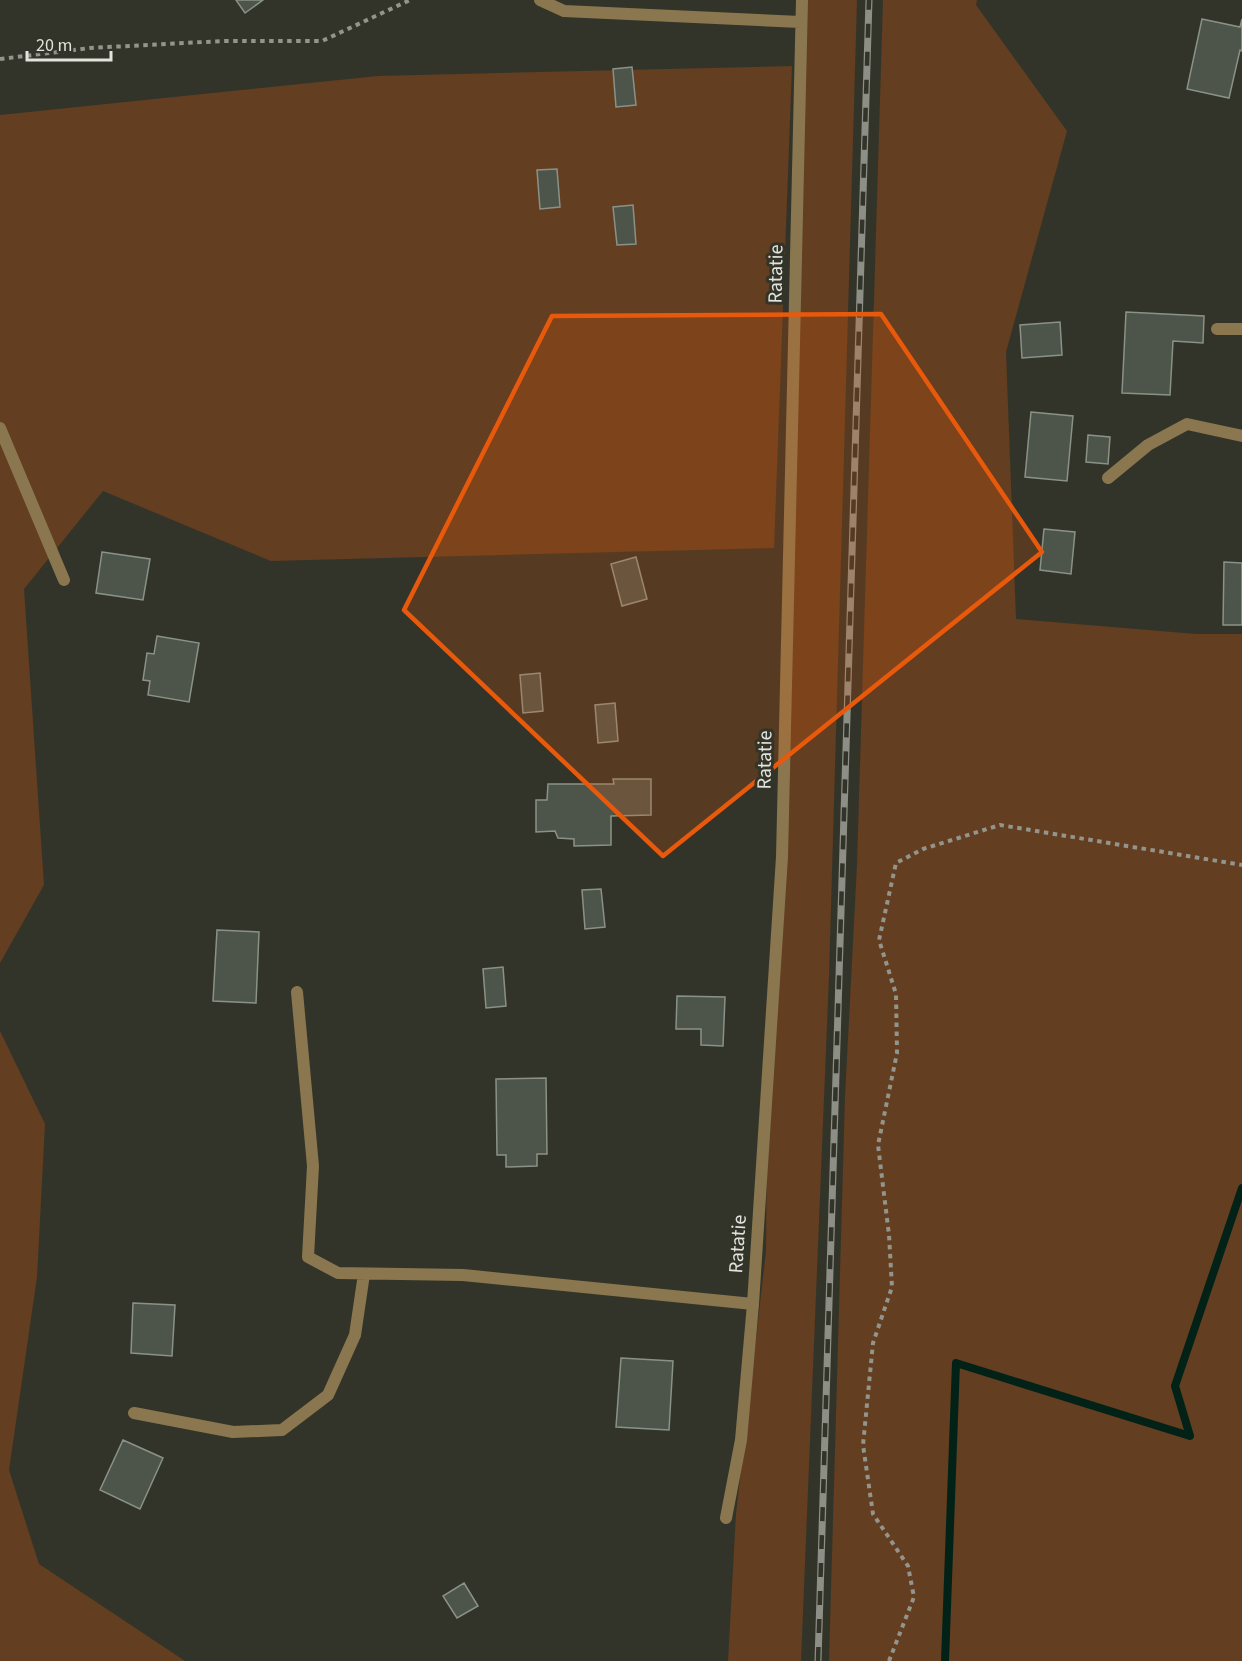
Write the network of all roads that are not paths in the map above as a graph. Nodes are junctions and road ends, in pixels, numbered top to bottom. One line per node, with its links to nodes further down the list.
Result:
1 (540, 0): 3 (street)
2 (802, 0): 3 (street, Ratatie)
3 (800, 22): 12 (street, Ratatie)
4 (1217, 329): 5 (street)
5 (1242, 329)
6 (0, 428): 9 (street)
7 (1242, 436): 8 (street)
8 (1108, 478)
9 (64, 580)
10 (297, 992): 11 (street)
11 (364, 1274): 12 (street); 13 (street)
12 (753, 1304): 14 (street, Ratatie)
13 (134, 1413)
14 (726, 1518)

